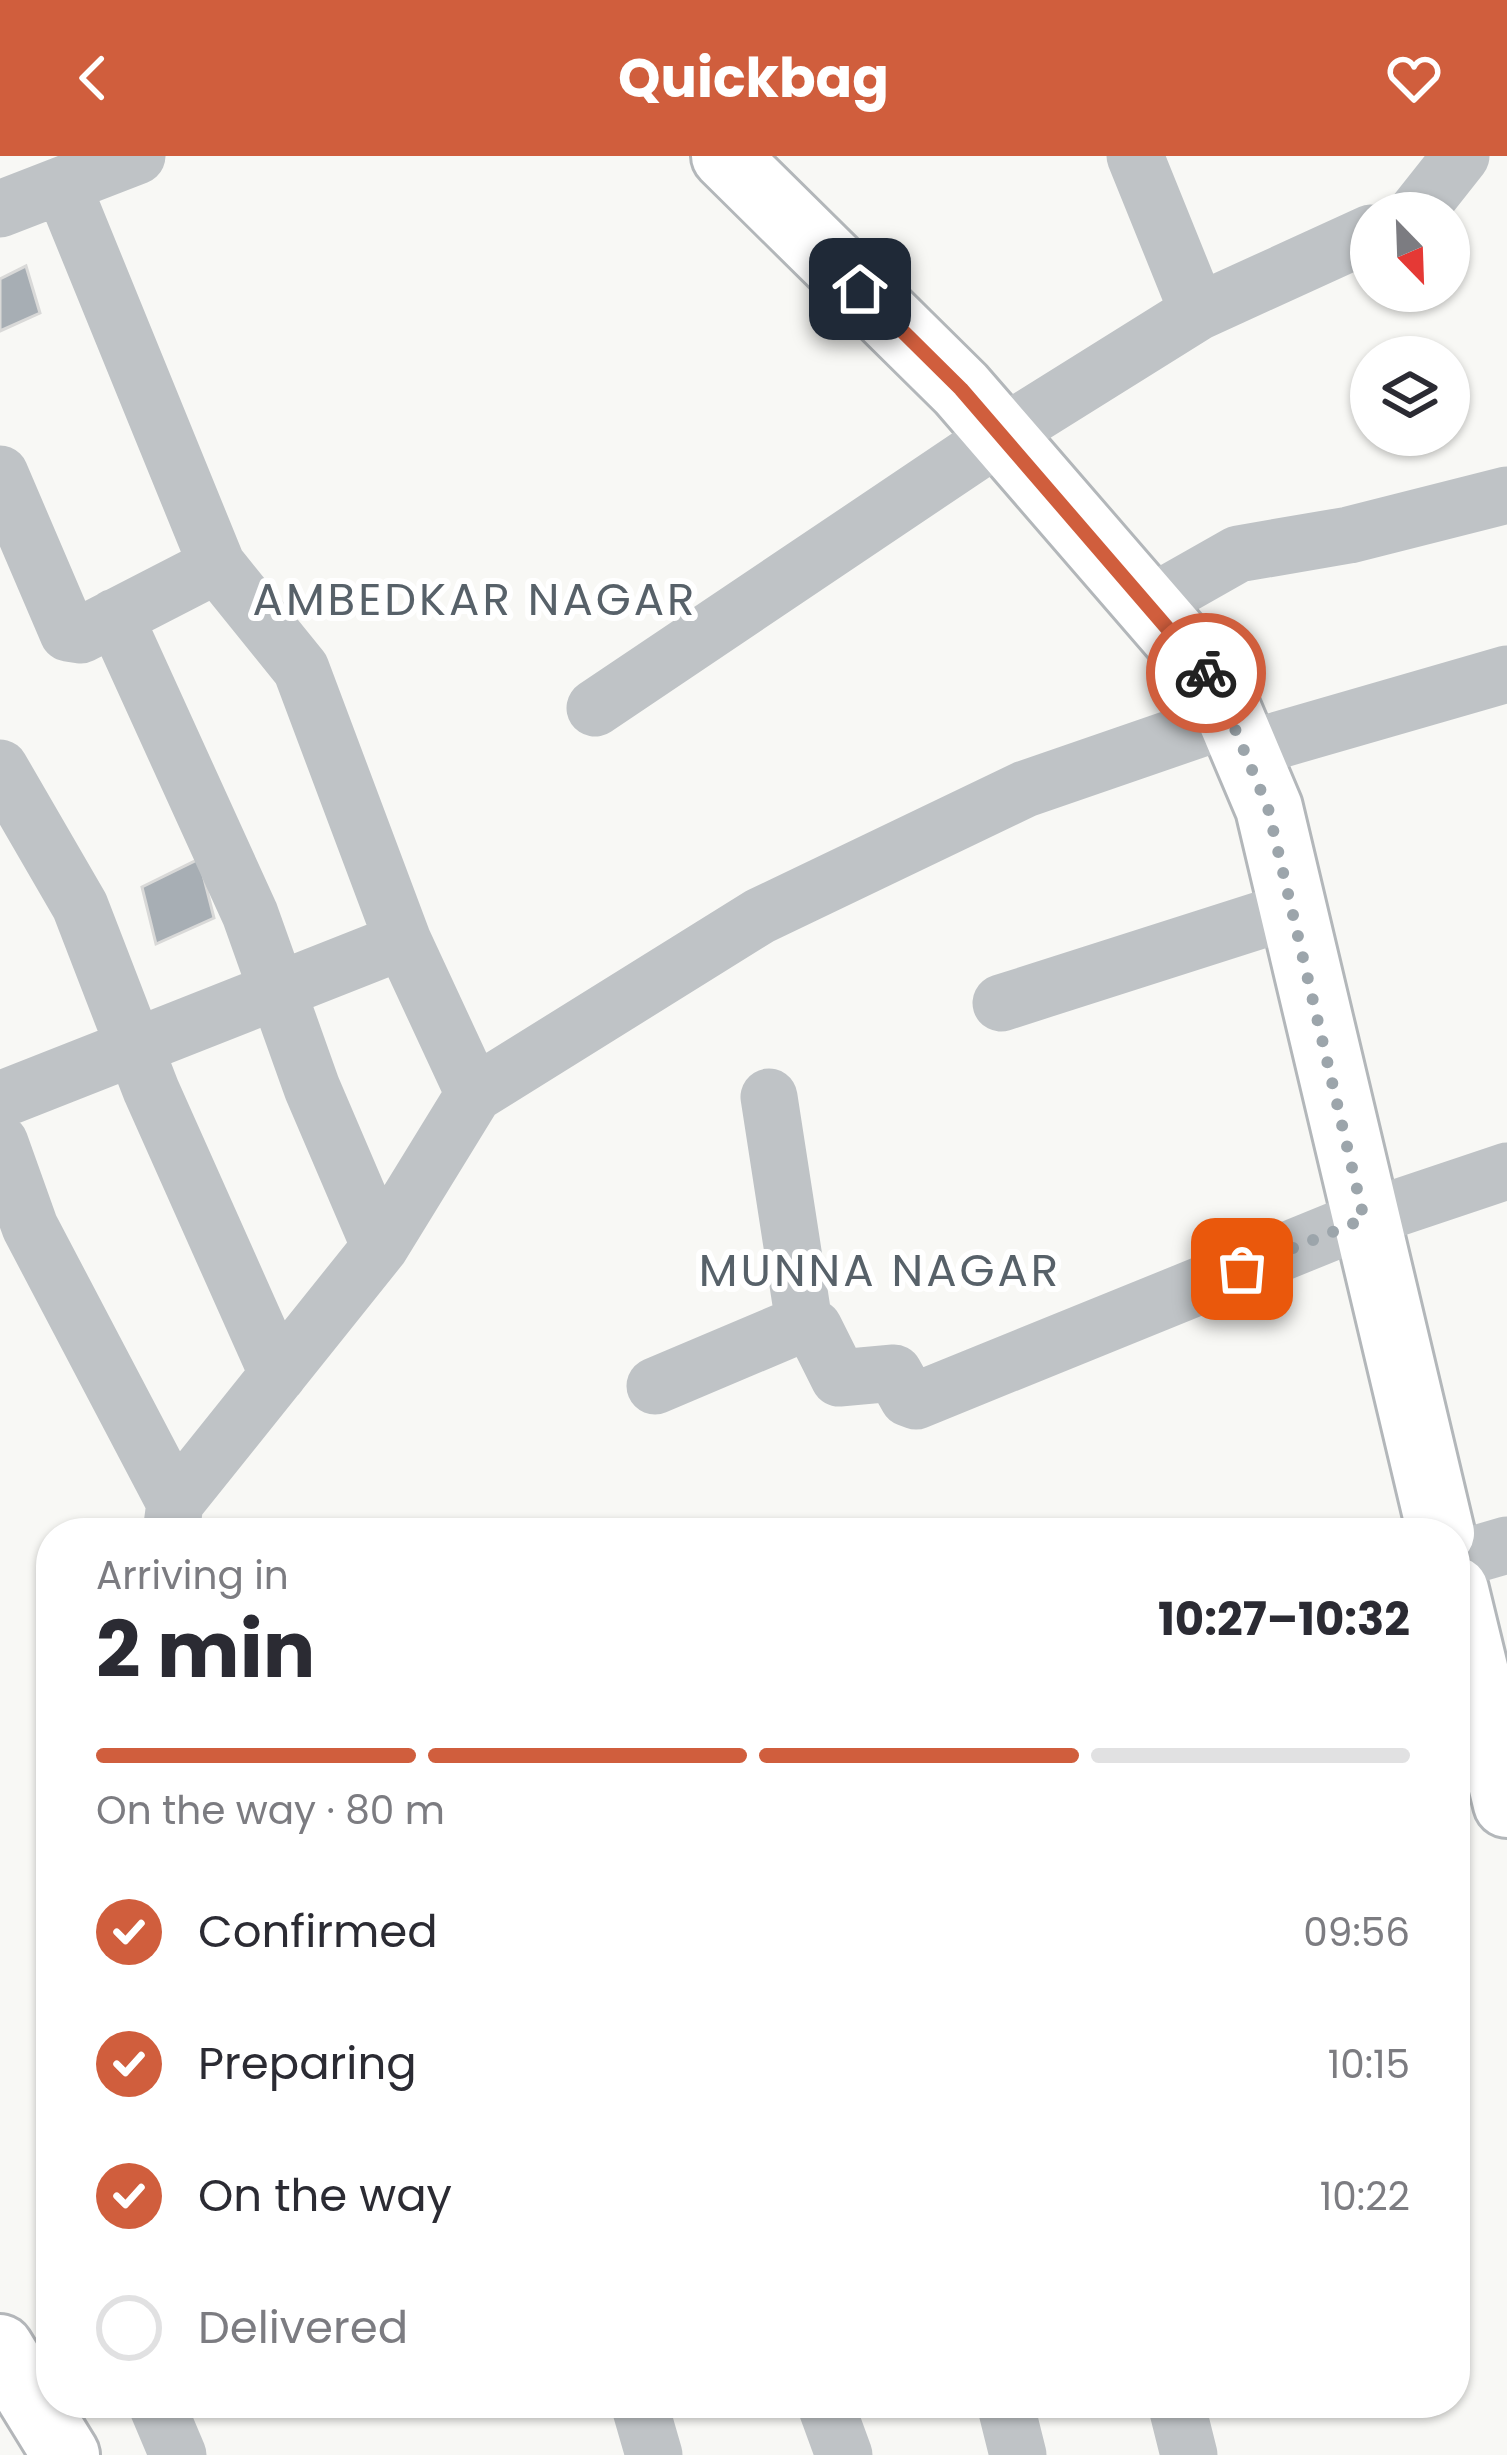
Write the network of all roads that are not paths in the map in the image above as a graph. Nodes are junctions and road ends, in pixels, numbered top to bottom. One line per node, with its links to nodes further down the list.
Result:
1 (137, 156): 5 (street)
2 (725, 156): 10 (main road)
3 (1136, 156): 9 (street)
4 (1461, 156): 6 (street)
5 (63, 187): 7 (street); 13 (street)
6 (1433, 192)
7 (0, 209)
8 (1350, 242): 9 (street)
9 (1198, 311): 10 (street)
10 (1001, 435): 14 (main road); 17 (street)
11 (0, 474): 15 (street)
12 (1507, 495): 14 (street)
13 (217, 566): 15 (street); 21 (street)
14 (1148, 605): 18 (main road)
15 (115, 616): 22 (street)
16 (1507, 674): 18 (street)
17 (596, 708)
18 (1238, 734): 20 (main road); 25 (street)
19 (0, 768): 24 (street)
20 (1292, 910): 23 (street); 30 (main road)
21 (403, 941): 22 (street); 25 (street)
22 (278, 992): 24 (street); 31 (street)
23 (1001, 1004)
24 (135, 1049): 27 (street); 33 (street)
25 (474, 1094): 31 (street)
26 (769, 1097): 32 (street)
27 (0, 1100)
28 (0, 1143): 35 (street)
29 (1507, 1172): 30 (street)
30 (1364, 1219): 32 (street); 36 (main road)
31 (380, 1247): 33 (street)
32 (804, 1323): 34 (street)
33 (278, 1375): 35 (street)
34 (655, 1386)
35 (173, 1518)
36 (1437, 1518)
37 (1507, 1545): 38 (street)
38 (1470, 1556)
39 (1470, 1652): 40 (main road)
40 (1507, 1804)
41 (0, 2348): 42 (main road)
42 (36, 2405)
43 (44, 2418): 49 (main road)
44 (162, 2418): 50 (street)
45 (643, 2418): 51 (street)
46 (830, 2418): 52 (street)
47 (1009, 2418): 53 (street)
48 (1180, 2418): 54 (street)
49 (67, 2455)
50 (178, 2455)
51 (654, 2455)
52 (844, 2455)
53 (1018, 2455)
54 (1189, 2455)

